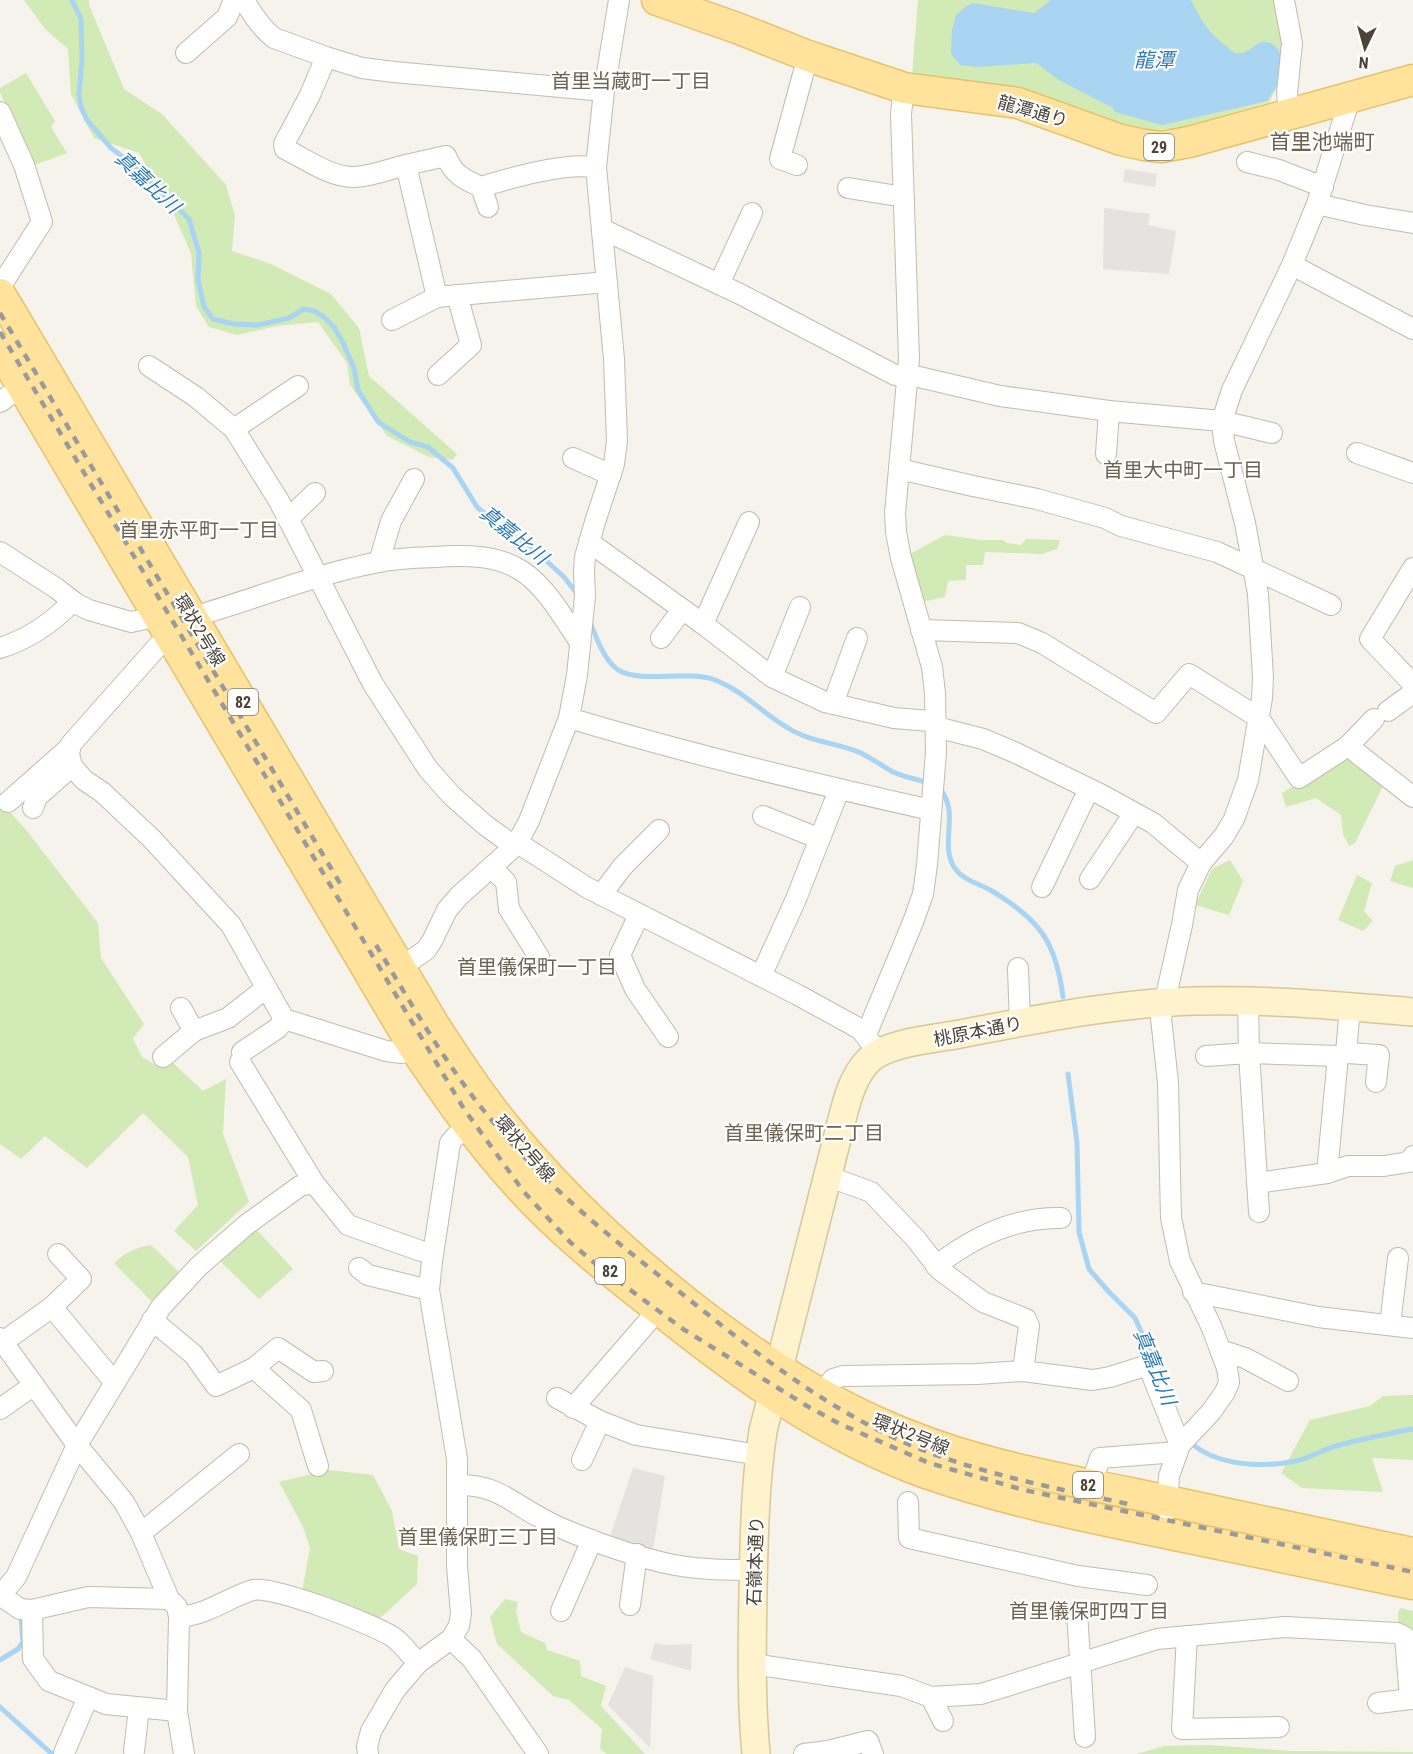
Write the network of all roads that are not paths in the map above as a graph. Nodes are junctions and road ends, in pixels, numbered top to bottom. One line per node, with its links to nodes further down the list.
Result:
1 (234, 0): 6 (street)
2 (244, 0): 8 (street)
3 (619, 0): 11 (street)
4 (657, 0): 7 (main road, 龍潭通り / 29)
5 (1284, 0): 14 (street)
6 (186, 53)
7 (808, 56): 10 (main road, 龍潭通り / 29); 17 (street)
8 (326, 57): 11 (street); 16 (street)
9 (1413, 80): 12 (main road, 龍潭通り / 29)
10 (904, 88): 14 (main road, 龍潭通り / 29); 22 (street)
11 (604, 91): 18 (street)
12 (1350, 98): 14 (main road, 龍潭通り / 29); 21 (street)
13 (0, 112): 30 (street)
14 (1289, 115)
15 (1247, 162): 21 (street)
16 (406, 165): 19 (street); 33 (street)
17 (797, 165)
18 (596, 167): 19 (street); 26 (street)
19 (481, 187): 23 (street)
20 (848, 188): 22 (street)
21 (1320, 196): 25 (street); 27 (street)
22 (904, 197): 39 (street)
23 (488, 207)
24 (752, 213): 29 (street)
25 (1413, 223)
26 (602, 229): 28 (street); 29 (street)
27 (1292, 265): 35 (street); 43 (street)
28 (607, 282): 32 (street); 51 (street)
29 (718, 284): 39 (street)
30 (0, 286)
31 (0, 294): 68 (main road, 環状2号線 / 82)
32 (457, 295): 33 (street); 38 (street)
33 (437, 297): 34 (street)
34 (392, 320)
35 (1413, 329)
36 (0, 349): 41 (main road, 環状2号線 / 82)
37 (148, 366): 44 (street)
38 (438, 375)
39 (908, 376): 42 (street); 49 (street)
40 (298, 386): 44 (street)
41 (11, 394): 66 (main road, 環状2号線 / 82)
42 (1109, 411): 43 (street); 47 (street)
43 (1222, 421): 45 (street); 59 (street)
44 (234, 429): 54 (street)
45 (1272, 433)
46 (1357, 453): 50 (street)
47 (1106, 454)
48 (573, 458): 51 (street)
49 (899, 469): 59 (street); 69 (street)
50 (1413, 473)
51 (611, 475): 56 (street)
52 (414, 479): 58 (street)
53 (315, 493): 54 (street)
54 (288, 519): 61 (street)
55 (749, 522): 67 (street)
56 (589, 542): 65 (street); 70 (street)
57 (0, 552): 62 (street)
58 (379, 562): 61 (street); 70 (street)
59 (1254, 568): 63 (street); 79 (street)
60 (1413, 568): 75 (street)
61 (318, 578): 68 (street); 93 (street)
62 (73, 601): 66 (street); 73 (street)
63 (1331, 605)
64 (800, 607): 74 (street)
65 (682, 610): 67 (street); 71 (street)
66 (156, 612): 68 (main road, 環状2号線 / 82)
67 (703, 624): 74 (street)
68 (183, 629): 82 (street); 101 (main road, 環状2号線 / 82); 115 (main road, 環状2号線 / 82)
69 (921, 630): 79 (street); 80 (street)
70 (580, 637): 78 (street)
71 (661, 638)
72 (857, 638): 77 (street)
73 (0, 648)
74 (772, 677): 77 (street)
75 (1413, 684)
76 (1413, 693): 81 (street)
77 (832, 704): 80 (street)
78 (569, 718): 84 (street); 93 (street)
79 (1259, 718): 81 (street); 94 (street)
80 (936, 724): 83 (street); 85 (street)
81 (1348, 746): 86 (street)
82 (71, 757): 87 (street); 88 (street); 104 (street)
83 (1089, 789): 89 (street); 97 (street)
84 (839, 790): 85 (street); 92 (street)
85 (933, 793): 114 (street)
86 (1413, 798)
87 (8, 802)
88 (33, 808)
89 (1134, 813): 94 (street); 96 (street)
90 (763, 816): 92 (street)
91 (659, 830): 98 (street)
92 (820, 839): 103 (street)
93 (516, 845): 95 (street); 98 (street)
94 (1201, 863): 106 (street)
95 (492, 868): 100 (street); 101 (street)
96 (1090, 879)
97 (1042, 887)
98 (601, 895): 99 (street)
99 (639, 915): 103 (street); 113 (street)
100 (539, 957)
101 (400, 968): 121 (main road, 環状2号線 / 82)
102 (1018, 968): 111 (street)
103 (761, 976): 114 (street)
104 (266, 988): 110 (street); 112 (street)
105 (1248, 1000): 106 (main road, 桃原本通り); 107 (main road, 桃原本通り); 116 (street)
106 (1163, 1003): 111 (main road, 桃原本通り); 136 (street)
107 (1350, 1007): 109 (main road, 桃原本通り); 117 (street)
108 (181, 1008): 112 (street)
109 (1413, 1012)
110 (284, 1019): 115 (street); 126 (street)
111 (1020, 1023): 114 (main road, 桃原本通り)
112 (194, 1031): 119 (street)
113 (668, 1037)
114 (872, 1044): 125 (main road)
115 (413, 1046): 122 (main road, 環状2号線 / 82)
116 (1249, 1053): 117 (street); 118 (street); 127 (street)
117 (1342, 1055): 120 (street); 124 (street)
118 (1206, 1056)
119 (163, 1057)
120 (1376, 1082)
121 (491, 1108): 122 (street); 148 (main road, 環状2号線 / 82)
122 (468, 1126): 130 (street); 138 (main road, 環状2号線 / 82)
123 (1413, 1156): 124 (street)
124 (1327, 1173): 127 (street)
125 (827, 1176): 133 (street); 148 (main road)
126 (314, 1183): 130 (street); 139 (street)
127 (1257, 1183): 128 (street)
128 (1259, 1212)
129 (1061, 1218): 133 (street)
130 (433, 1252): 135 (street)
131 (58, 1254): 137 (street)
132 (1398, 1258): 140 (street)
133 (936, 1266): 146 (street)
134 (359, 1268): 135 (street)
135 (429, 1290): 160 (street)
136 (1193, 1292): 140 (street); 143 (street)
137 (52, 1307): 142 (street); 149 (street)
138 (658, 1310): 148 (main road, 環状2号線 / 82); 153 (street)
139 (152, 1320): 144 (street); 149 (street)
140 (1390, 1325): 141 (street)
141 (1413, 1328)
142 (2, 1340): 150 (street)
143 (1220, 1350): 147 (street); 154 (street)
144 (254, 1368): 145 (street); 159 (street)
145 (323, 1371)
146 (1023, 1371): 151 (street); 154 (street)
147 (1288, 1381)
148 (775, 1382): 151 (main road, 環状2号線 / 82); 157 (main road, 石嶺本通り); 165 (main road, 環状2号線 / 82)
149 (116, 1383): 155 (street)
150 (34, 1385): 152 (street); 155 (street)
151 (822, 1394): 161 (main road, 環状2号線 / 82)
152 (0, 1409)
153 (600, 1420): 157 (street); 158 (street)
154 (1182, 1443): 161 (street); 163 (street)
155 (77, 1445): 164 (street); 172 (street)
156 (239, 1454): 164 (street)
157 (759, 1455): 169 (main road, 石嶺本通り)
158 (582, 1460)
159 (318, 1466)
160 (457, 1485): 166 (street); 181 (street)
161 (1091, 1485): 163 (main road, 環状2号線 / 82)
162 (908, 1502): 171 (street)
163 (1168, 1502): 165 (street); 167 (main road, 環状2号線 / 82)
164 (141, 1533): 173 (street)
165 (1166, 1533): 170 (main road, 環状2号線 / 82)
166 (592, 1540): 168 (street); 176 (street)
167 (1413, 1553)
168 (637, 1554): 169 (street); 174 (street)
169 (754, 1570): 184 (main road, 石嶺本通り)
170 (1413, 1584)
171 (1148, 1585)
172 (0, 1595): 175 (street)
173 (169, 1599): 175 (street); 178 (street)
174 (630, 1605)
175 (32, 1610): 185 (street)
176 (561, 1611)
177 (1077, 1612): 183 (street)
178 (179, 1617): 182 (street); 190 (street)
179 (1187, 1636): 180 (street); 183 (street); 192 (street)
180 (1409, 1637): 187 (street)
181 (451, 1639): 182 (street); 198 (street)
182 (418, 1663): 197 (street)
183 (1081, 1663): 186 (street); 193 (street)
184 (752, 1664): 186 (street); 199 (main road, 石嶺本通り)
185 (88, 1696): 189 (street); 195 (street)
186 (931, 1697): 191 (street)
187 (1411, 1699): 188 (street)
188 (1378, 1703)
189 (139, 1708): 190 (street); 194 (street)
190 (177, 1711): 196 (street)
191 (943, 1721)
192 (1279, 1727)
193 (1085, 1737)
194 (134, 1751)
195 (64, 1753)
196 (184, 1754)
197 (368, 1754)
198 (538, 1754)
199 (756, 1754)
200 (804, 1754): 201 (street)
201 (873, 1754)

